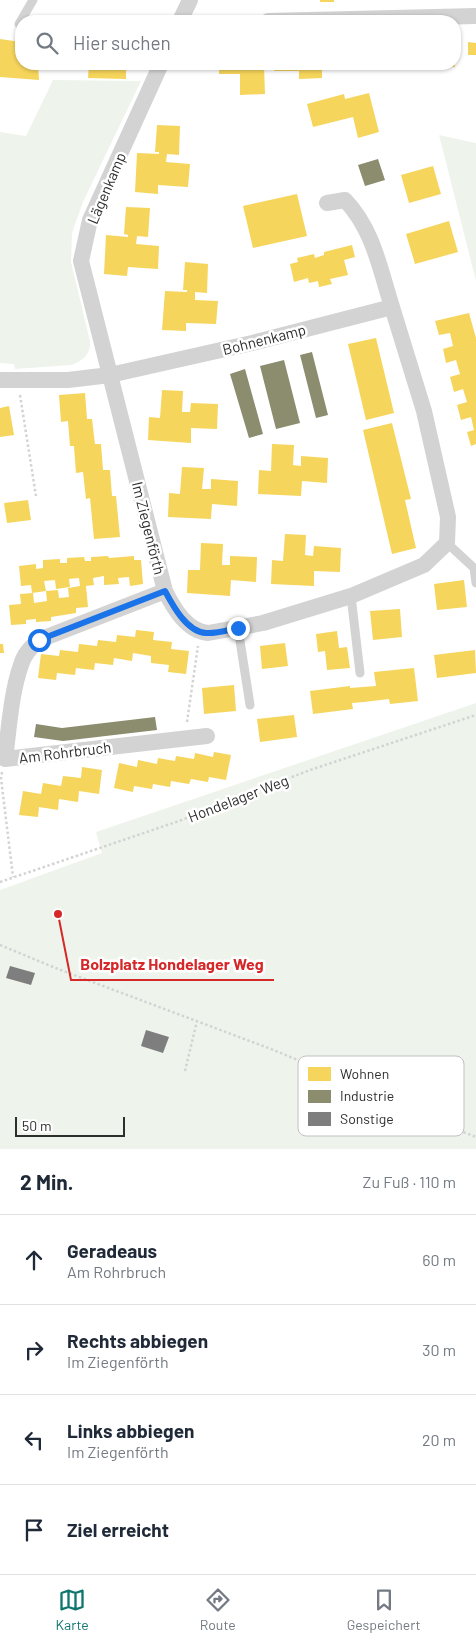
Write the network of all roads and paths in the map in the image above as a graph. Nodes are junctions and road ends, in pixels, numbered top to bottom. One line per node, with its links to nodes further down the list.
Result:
1 (33, 0): 3 (lane)
2 (190, 0): 4 (street)
3 (24, 15)
4 (183, 15)
5 (461, 16): 6 (street)
6 (476, 16)
7 (158, 70): 10 (street, Lägenkamp)
8 (327, 203): 9 (street)
9 (392, 307): 10 (street, Bohnenkamp); 14 (street)
10 (110, 375): 12 (street, Bohnenkamp); 16 (street, Im Ziegenförth)
11 (0, 380): 12 (street, Bohnenkamp)
12 (17, 381): 13 (path)
13 (36, 496)
14 (447, 543): 15 (lane); 17 (street)
15 (476, 583)
16 (165, 591): 19 (street, Im Ziegenförth); 25 (street, Am Rohrbruch)
17 (351, 596): 18 (street); 20 (lane)
18 (238, 628): 19 (street); 21 (lane)
19 (200, 632): 24 (path)
20 (360, 673)
21 (250, 705)
22 (476, 715): 26 (path, Hondelager Weg)
23 (207, 736): 24 (street, Am Rohrbruch)
24 (184, 738): 25 (street, Am Rohrbruch)
25 (5, 759): 26 (path)
26 (13, 877): 27 (path, Hondelager Weg)
27 (0, 882)
28 (0, 945): 29 (path)
29 (196, 1020): 30 (path); 31 (path)
30 (298, 1061)
31 (186, 1071)
32 (464, 1132): 33 (path)
33 (476, 1137)

